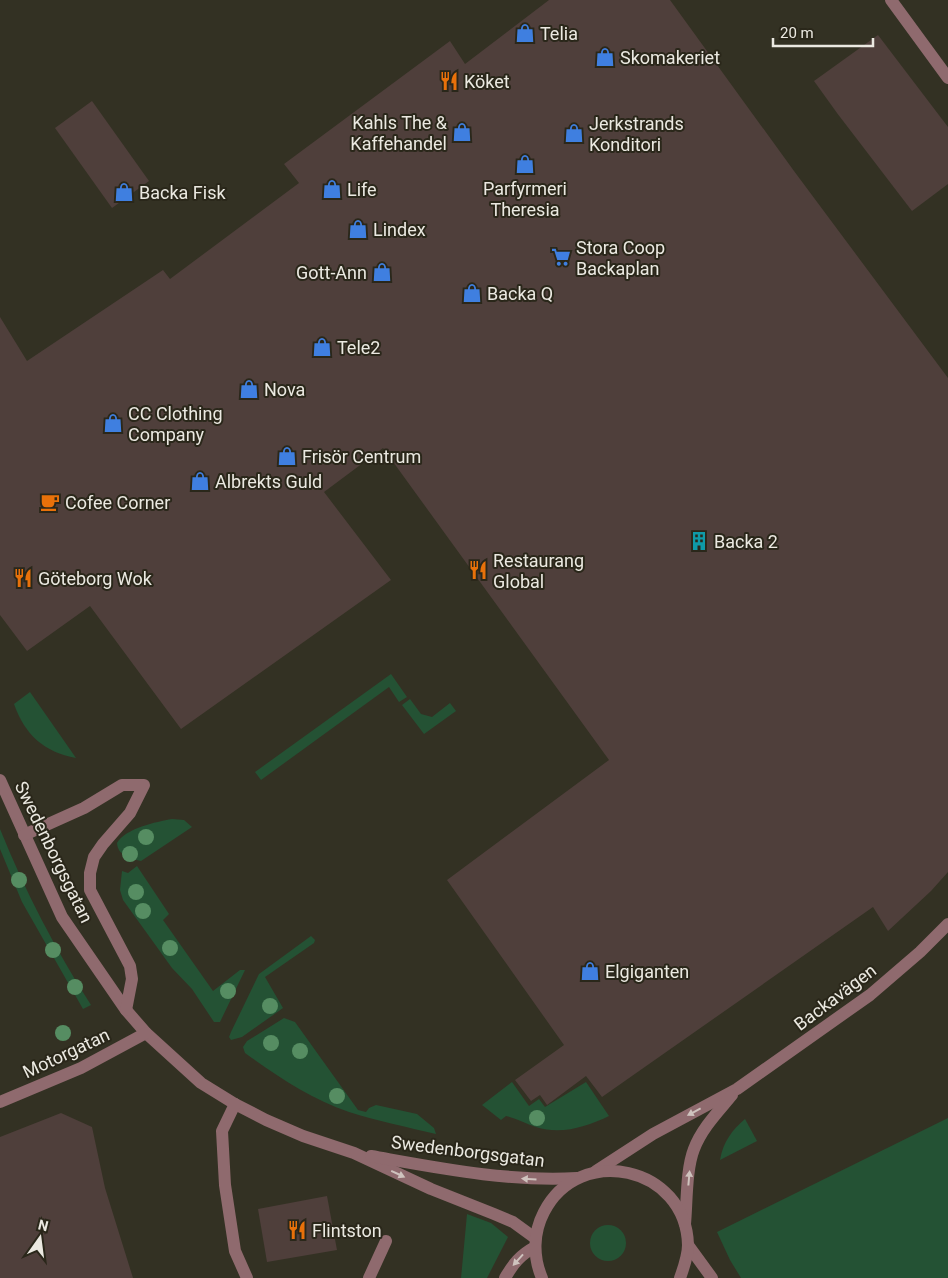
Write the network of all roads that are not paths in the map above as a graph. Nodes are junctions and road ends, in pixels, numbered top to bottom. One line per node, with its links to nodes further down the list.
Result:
1 (891, 0): 2 (street)
2 (948, 78)
3 (0, 780): 4 (street, Swedenborgsgatan)
4 (24, 835): 6 (street, Swedenborgsgatan); 6 (street)
5 (948, 924): 8 (street, Backavägen)
6 (126, 1010): 7 (street, Swedenborgsgatan)
7 (146, 1033): 9 (street, Motorgatan); 10 (street, Swedenborgsgatan)
8 (738, 1089): 12 (street, Backavägen, one-way to 12); 14 (street, Backavägen, one-way to 8)
9 (0, 1102)
10 (235, 1104): 11 (street, Swedenborgsgatan); 18 (street)
11 (354, 1153): 13 (street, Swedenborgsgatan, one-way to 11); 16 (street, Swedenborgsgatan, one-way to 16)
12 (596, 1171): 13 (street); 14 (street)
13 (578, 1178): 16 (street)
14 (685, 1226): 17 (street)
15 (386, 1241): 19 (street)
16 (535, 1242): 20 (street, one-way to 20); 21 (street)
17 (688, 1245): 22 (street); 23 (street)
18 (247, 1278)
19 (369, 1278)
20 (505, 1278)
21 (542, 1278)
22 (680, 1278)
23 (712, 1278)

